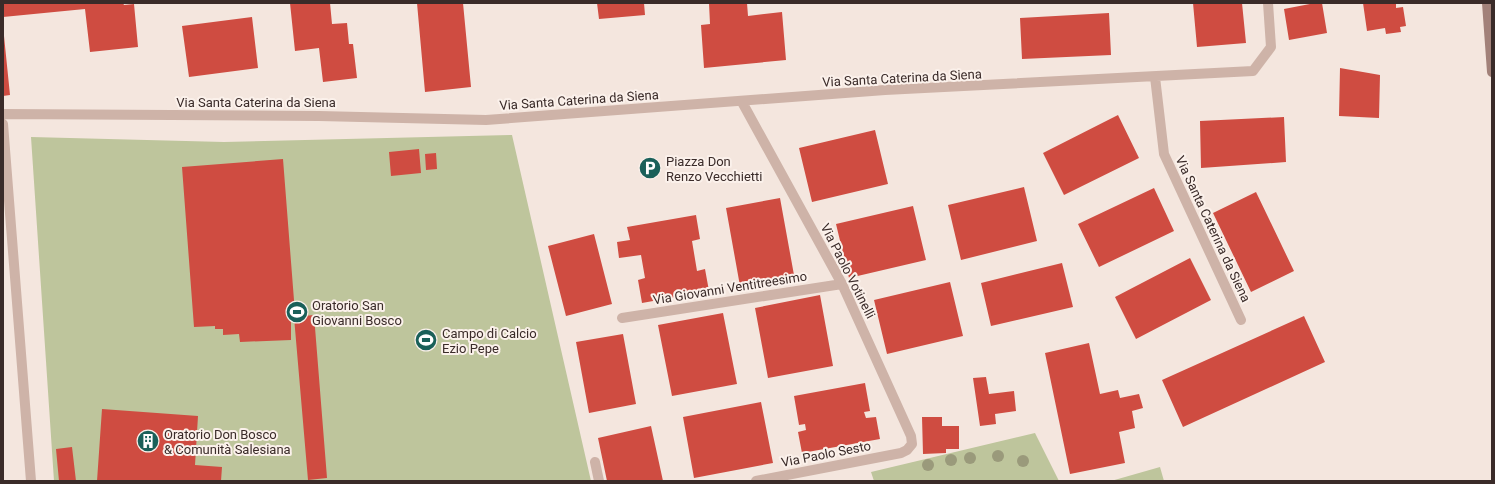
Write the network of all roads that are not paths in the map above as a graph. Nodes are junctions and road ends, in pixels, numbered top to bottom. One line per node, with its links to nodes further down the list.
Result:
1 (1268, 3): 4 (street, Via Santa Caterina da Siena)
2 (1488, 3): 3 (main road)
3 (1492, 72)
4 (1155, 77): 5 (street, Via Santa Caterina da Siena); 10 (street, Via Santa Caterina da Siena)
5 (742, 102): 6 (street, Via Santa Caterina da Siena); 8 (street, Via Paolo Votinelli)
6 (3, 114)
7 (3, 124): 13 (street)
8 (842, 284): 9 (street, Via Giovanni Ventitreesimo); 11 (street, Via Paolo Votinelli)
9 (622, 318)
10 (1241, 320)
11 (901, 453): 15 (street, Via Paolo Sesto)
12 (595, 462): 14 (street)
13 (31, 481)
14 (599, 481)
15 (756, 481)

